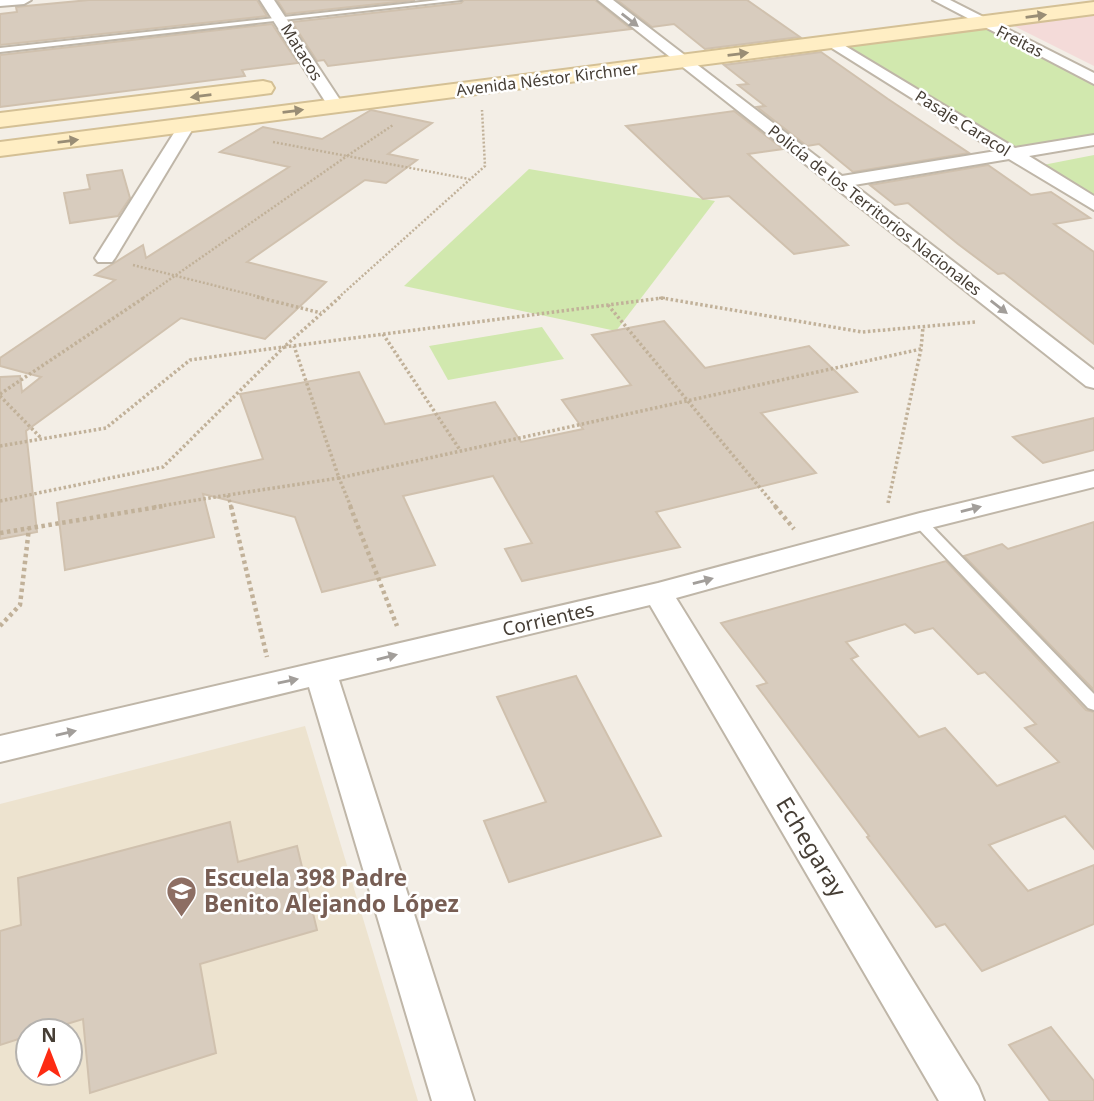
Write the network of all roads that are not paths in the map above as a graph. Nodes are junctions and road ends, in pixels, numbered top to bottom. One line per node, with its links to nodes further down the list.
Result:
1 (24, 0): 6 (street)
2 (267, 0): 10 (street, Matacos)
3 (458, 0): 10 (lane)
4 (605, 0): 14 (street, Policía de los Territorios Nacionales, one-way to 14)
5 (974, 0): 7 (main road)
6 (0, 2)
7 (935, 3): 11 (street, Freitas)
8 (1094, 8): 11 (main road, Avenida Néstor Kirchner, one-way to 8)
9 (881, 15): 12 (main road)
10 (281, 19): 17 (lane); 21 (street, Matacos)
11 (984, 23): 12 (main road, Avenida Néstor Kirchner); 20 (street, Freitas)
12 (895, 34): 15 (main road, Avenida Néstor Kirchner)
13 (687, 35): 14 (main road, Avenida Néstor Kirchner)
14 (655, 40): 16 (main road, Avenida Néstor Kirchner); 18 (street, Policía de los Territorios Nacionales)
15 (832, 42): 18 (main road, Avenida Néstor Kirchner, one-way to 15); 27 (street, Pasaje Caracol)
16 (628, 43)
17 (0, 50)
18 (683, 61): 22 (main road, Avenida Néstor Kirchner); 28 (street, Policía de los Territorios Nacionales)
19 (346, 78): 21 (main road)
20 (1094, 79)
21 (320, 81): 22 (street, Matacos); 23 (main road, one-way to 23)
22 (335, 106): 24 (main road, Avenida Néstor Kirchner, one-way to 22)
23 (0, 120)
24 (187, 125): 26 (main road, Avenida Néstor Kirchner, one-way to 24); 30 (street)
25 (1094, 140): 27 (street)
26 (0, 149)
27 (1012, 153): 28 (street); 29 (street, Pasaje Caracol)
28 (838, 182): 31 (street, Policía de los Territorios Nacionales, one-way to 31)
29 (1094, 204)
30 (105, 258)
31 (1094, 381)
32 (1094, 479): 33 (street, Corrientes, one-way to 32)
33 (920, 522): 34 (street, Corrientes, one-way to 33); 36 (lane)
34 (658, 593): 35 (street, Corrientes, one-way to 34); 39 (street, Echegaray)
35 (321, 674): 37 (street, Corrientes, one-way to 35); 38 (street)
36 (1094, 704)
37 (0, 748)
38 (453, 1101)
39 (963, 1101)

